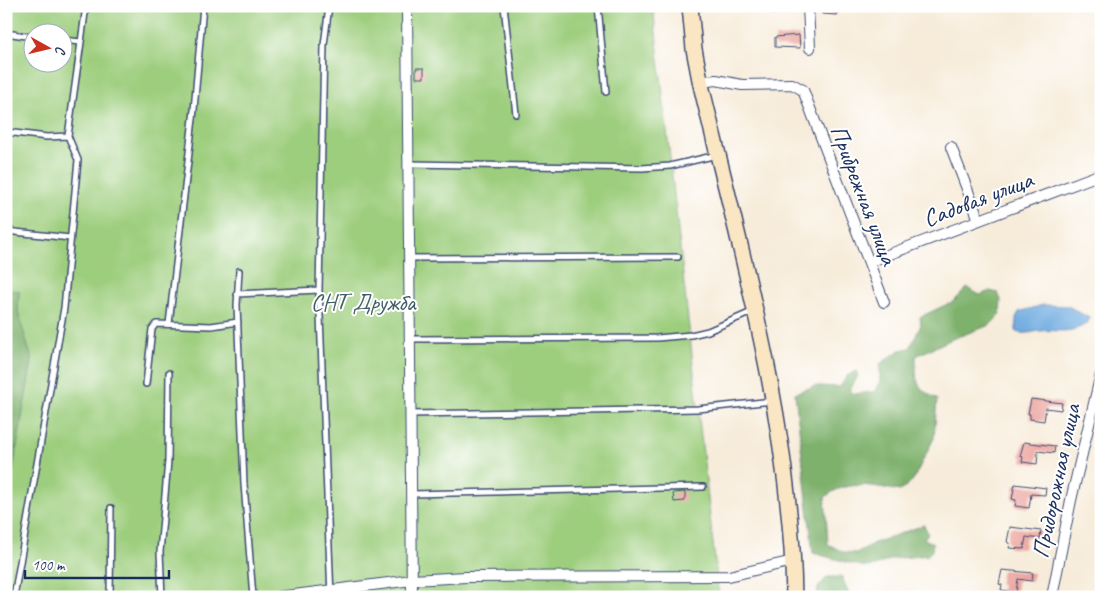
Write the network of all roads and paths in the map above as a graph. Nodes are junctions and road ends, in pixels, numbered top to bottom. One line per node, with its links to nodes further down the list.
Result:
1 (86, 6): 12 (lane)
2 (203, 6): 35 (lane)
3 (329, 6): 30 (lane)
4 (407, 6): 21 (street)
5 (504, 6): 16 (lane)
6 (598, 6): 15 (lane)
7 (690, 6): 14 (main road)
8 (808, 6): 13 (street)
9 (6, 33): 10 (lane)
10 (22, 35)
11 (72, 41): 12 (lane)
12 (81, 42): 18 (lane)
13 (810, 48)
14 (700, 82): 20 (main road); 28 (street, Прибрежная улица)
15 (606, 92)
16 (516, 114)
17 (6, 132): 18 (lane)
18 (68, 136): 25 (lane)
19 (951, 147): 23 (street)
20 (718, 154): 21 (lane); 33 (main road)
21 (408, 164): 27 (street)
22 (1101, 174): 23 (street, Садовая улица)
23 (979, 220): 28 (street, Садовая улица)
24 (6, 232): 25 (lane)
25 (70, 238): 48 (lane)
26 (678, 257): 27 (lane)
27 (408, 258): 36 (street)
28 (869, 262): 32 (street, Прибрежная улица)
29 (239, 270): 31 (lane)
30 (319, 290): 31 (lane); 47 (lane)
31 (237, 294): 34 (lane)
32 (884, 302)
33 (754, 310): 36 (lane); 40 (main road)
34 (238, 322): 35 (lane); 51 (lane)
35 (169, 324): 39 (lane)
36 (408, 339): 41 (street)
37 (169, 373): 50 (lane)
38 (1101, 374): 55 (street, Придорожная улица)
39 (146, 384)
40 (773, 401): 41 (lane); 45 (main road)
41 (409, 414): 43 (street)
42 (703, 487): 43 (lane)
43 (412, 494): 46 (street)
44 (111, 508): 49 (lane)
45 (793, 560): 46 (street); 54 (main road)
46 (412, 580): 47 (street); 53 (street)
47 (331, 593): 52 (street)
48 (14, 597)
49 (110, 597)
50 (162, 597)
51 (253, 597)
52 (278, 597)
53 (412, 597)
54 (794, 597)
55 (1052, 597)

